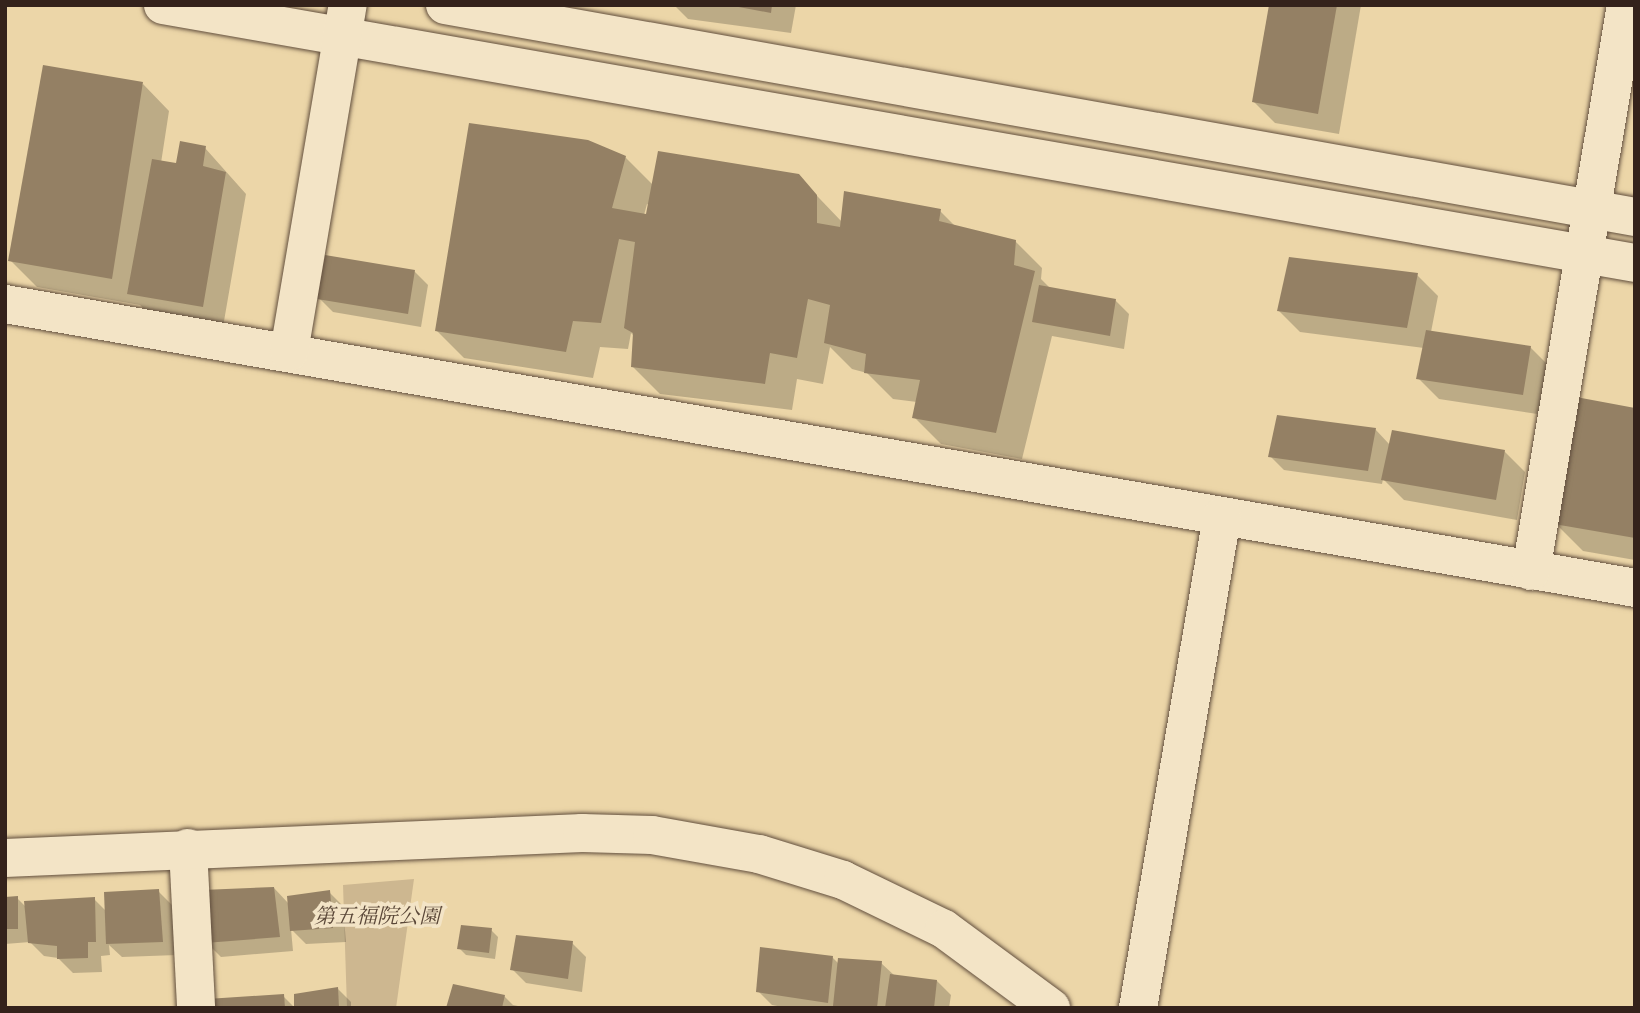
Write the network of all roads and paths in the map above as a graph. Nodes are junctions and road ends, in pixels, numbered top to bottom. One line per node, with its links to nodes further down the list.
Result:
1 (163, 5): 4 (street)
2 (445, 5): 5 (street)
3 (1626, 5): 5 (street)
4 (345, 20): 7 (street); 10 (street)
5 (1591, 209): 6 (street); 7 (street)
6 (1635, 217)
7 (1583, 254): 8 (street); 12 (street)
8 (1635, 263)
9 (5, 304): 10 (street)
10 (289, 352): 11 (street)
11 (1222, 516): 12 (street); 18 (street)
12 (1531, 572): 13 (street)
13 (1635, 588)
14 (188, 848): 15 (street); 16 (street); 17 (street)
15 (5, 858)
16 (196, 1008)
17 (1051, 1008)
18 (1138, 1008)

